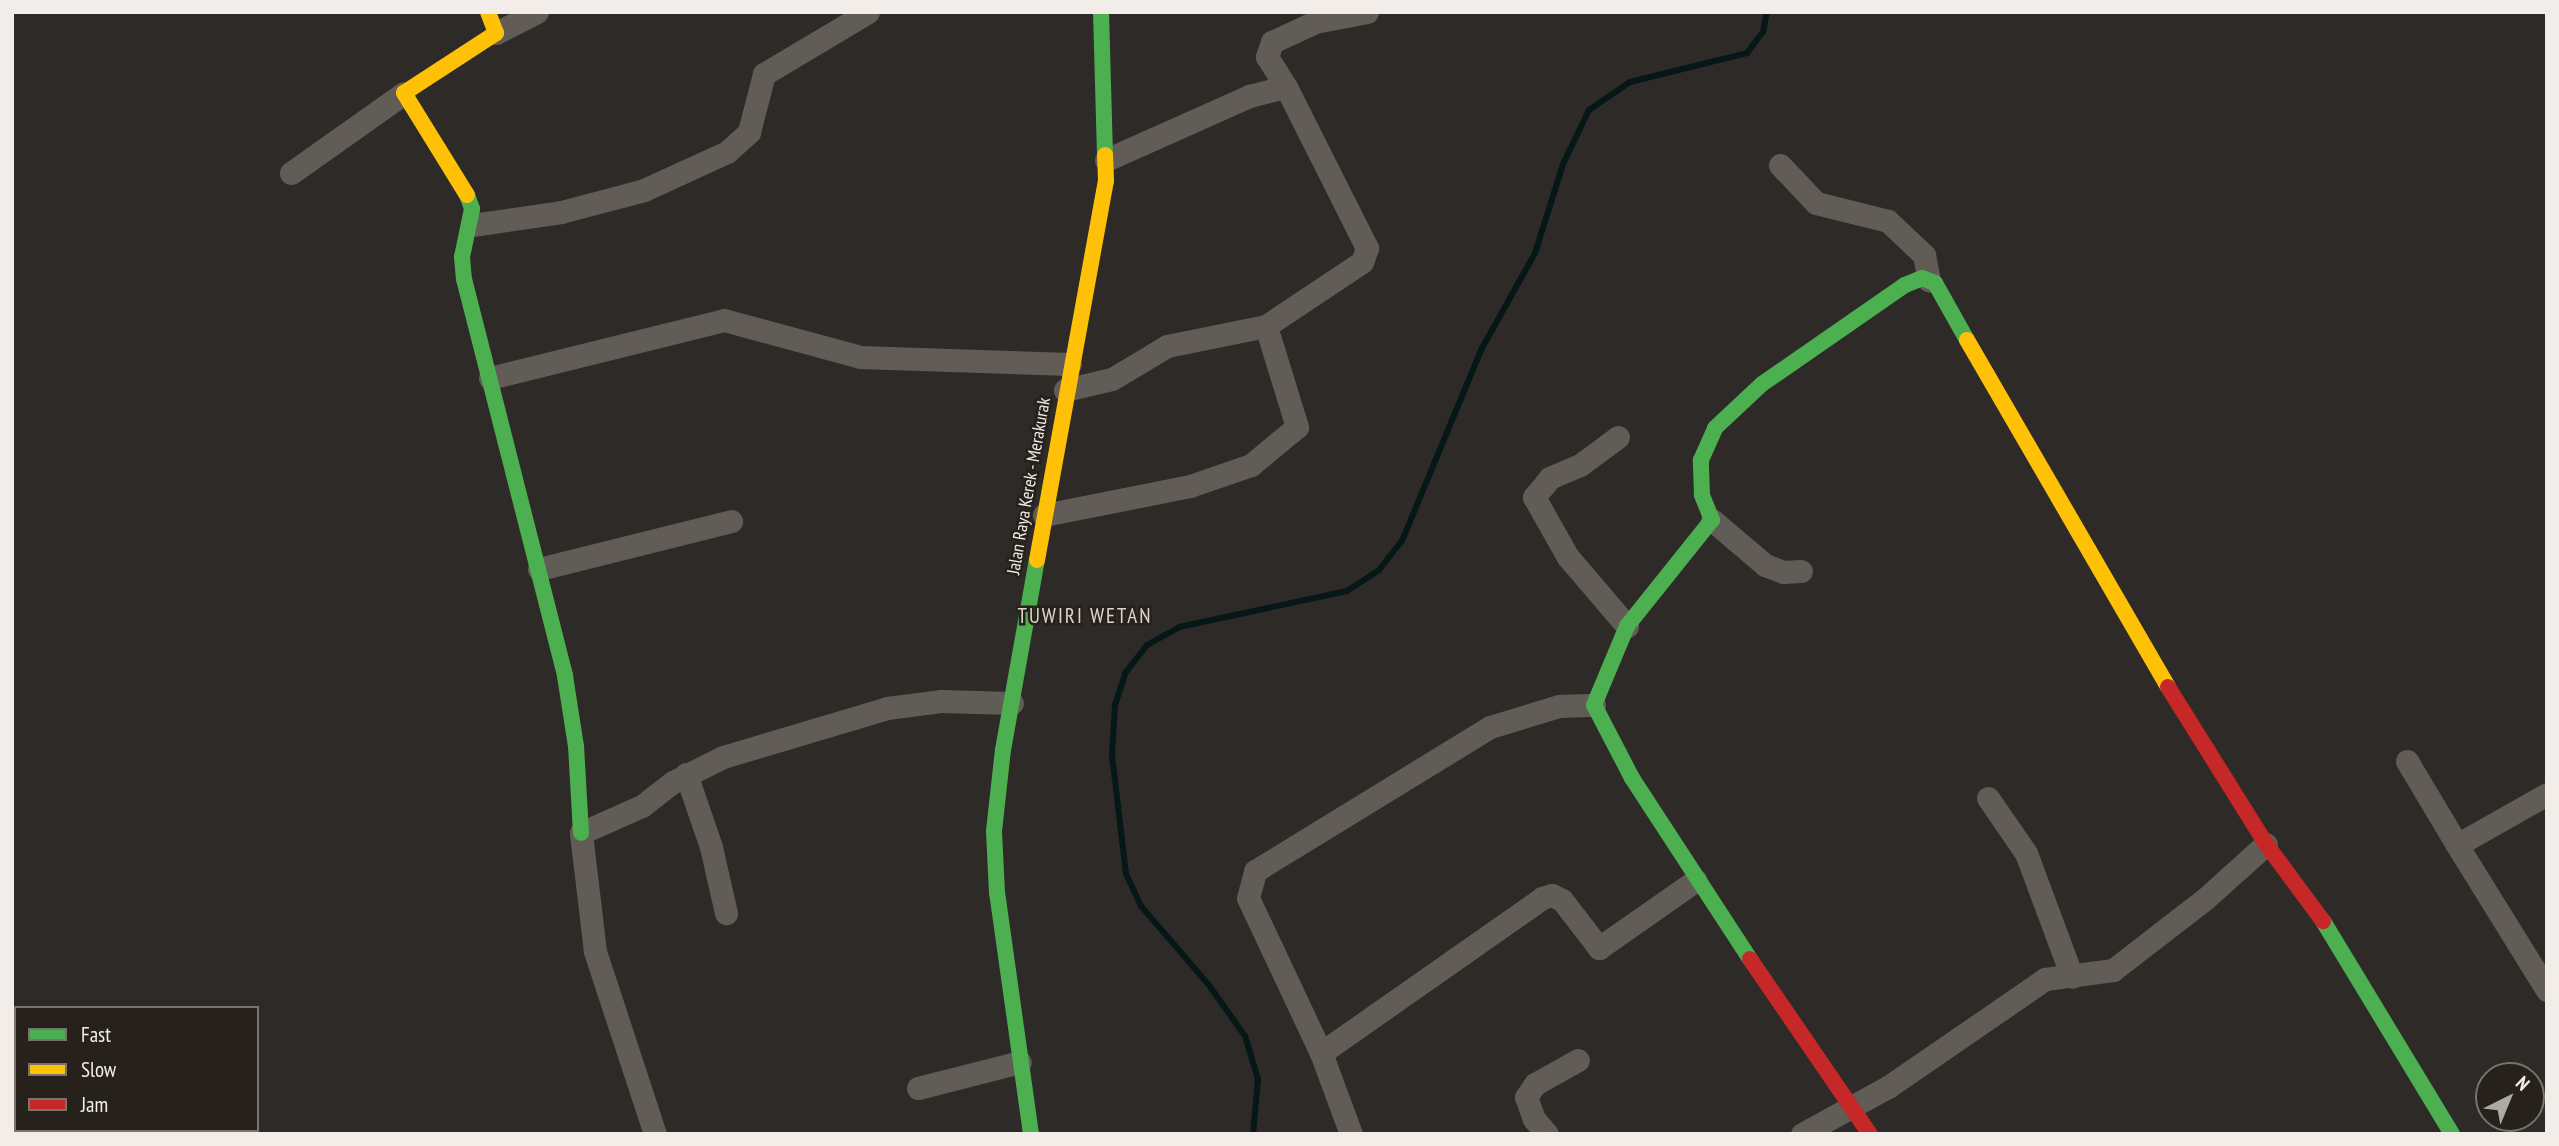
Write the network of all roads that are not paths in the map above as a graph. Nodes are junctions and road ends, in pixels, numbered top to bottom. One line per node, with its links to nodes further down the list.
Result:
1 (537, 12): 5 (street)
2 (868, 12): 11 (street)
3 (1101, 12): 8 (street, Jalan Raya Kerek - Merakurak)
4 (1367, 12): 6 (street)
5 (492, 23): 7 (street)
6 (1286, 87): 8 (street); 13 (street)
7 (404, 93): 10 (street); 11 (street)
8 (1106, 160): 14 (street, Jalan Raya Kerek - Merakurak)
9 (1780, 166): 12 (street)
10 (290, 173)
11 (472, 225): 15 (street)
12 (1929, 281): 19 (street); 31 (street)
13 (1266, 326): 16 (street); 18 (street)
14 (1070, 363): 15 (street); 16 (street, Jalan Raya Kerek - Merakurak)
15 (490, 378): 21 (street)
16 (1065, 390): 18 (street, Jalan Raya Kerek - Merakurak)
17 (1618, 438): 23 (street)
18 (1044, 515): 24 (street, Jalan Raya Kerek - Merakurak)
19 (1712, 520): 22 (street); 23 (street)
20 (731, 521): 21 (street)
21 (539, 569): 30 (street)
22 (1801, 571)
23 (1627, 626): 25 (street)
24 (990, 703): 27 (street); 39 (street, Jalan Raya Kerek - Merakurak)
25 (1594, 705): 33 (street); 37 (street)
26 (2407, 761): 32 (street)
27 (686, 774): 30 (street); 34 (street)
28 (2547, 794): 32 (street)
29 (1988, 798): 35 (street)
30 (581, 833): 42 (street)
31 (2266, 844): 35 (street); 48 (street)
32 (2457, 845): 36 (street)
33 (1696, 880): 37 (street); 41 (street)
34 (726, 913)
35 (2073, 977): 41 (street)
36 (2547, 990)
37 (1321, 1053): 44 (street)
38 (1578, 1060): 45 (street)
39 (1003, 1067): 40 (street); 43 (street, Jalan Raya Kerek - Merakurak)
40 (918, 1088)
41 (1854, 1109): 46 (street); 47 (street)
42 (655, 1134)
43 (1031, 1134)
44 (1351, 1134)
45 (1547, 1134)
46 (1802, 1134)
47 (1870, 1134)
48 (2452, 1134)

